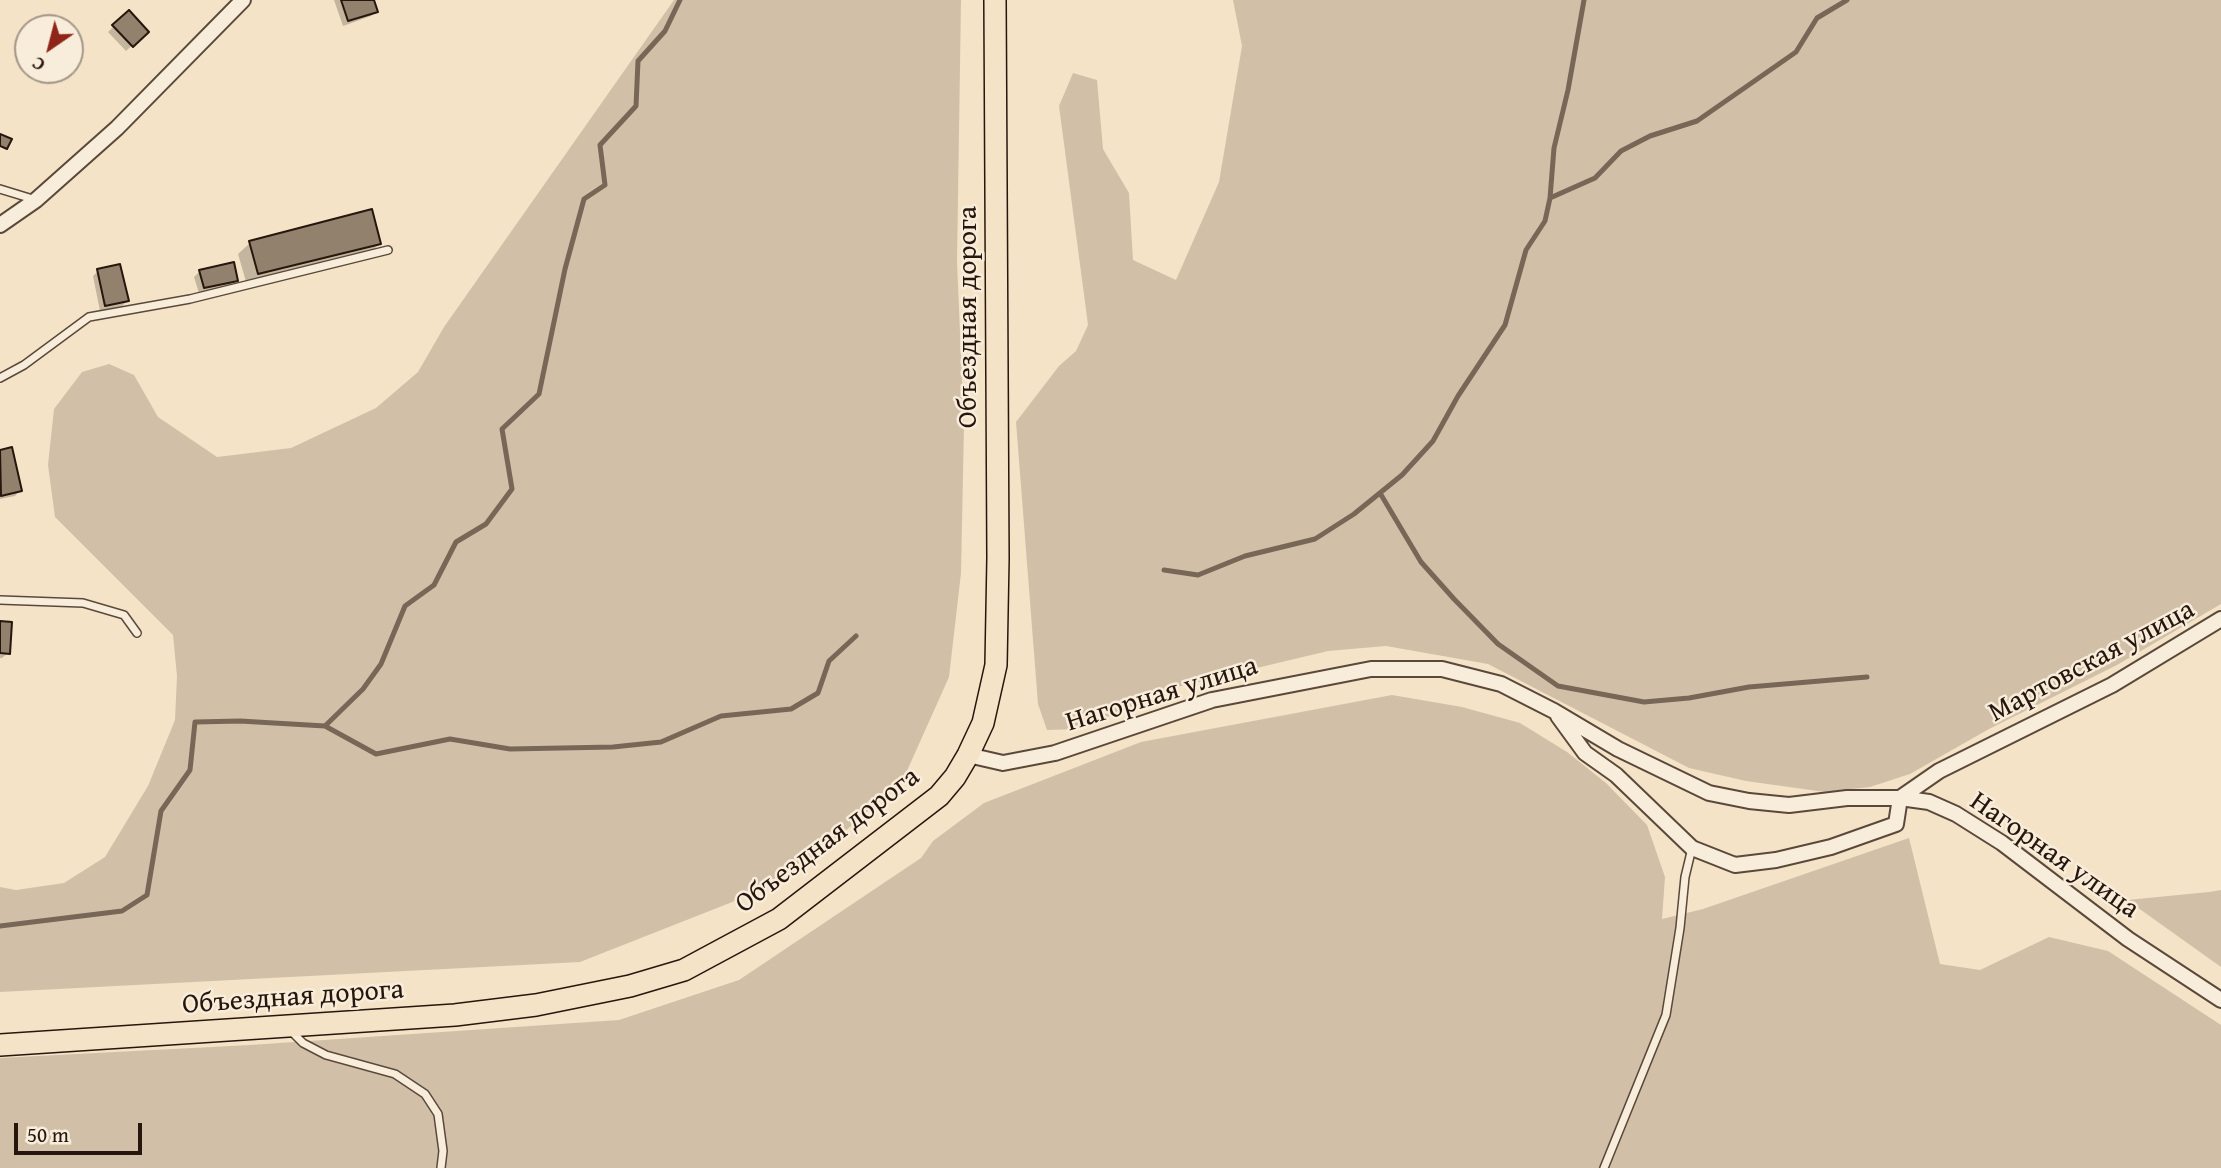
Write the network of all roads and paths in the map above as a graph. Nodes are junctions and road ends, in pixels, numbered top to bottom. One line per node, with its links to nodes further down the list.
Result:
1 (243, 0): 4 (street)
2 (995, 0): 12 (main road, Объездная дорога)
3 (0, 189): 4 (lane)
4 (36, 200): 5 (street)
5 (0, 225)
6 (388, 250): 7 (lane)
7 (0, 379)
8 (0, 600): 10 (lane)
9 (2221, 619): 13 (street, Мартовская улица)
10 (138, 633)
11 (1555, 711): 12 (street, Нагорная улица); 13 (street, Нагорная улица); 14 (street)
12 (968, 755): 16 (main road, Объездная дорога)
13 (1900, 798): 14 (street); 15 (street, Нагорная улица)
14 (1692, 848): 19 (lane)
15 (2221, 1000)
16 (288, 1028): 17 (main road, Объездная дорога); 18 (lane)
17 (0, 1045)
18 (441, 1168)
19 (1604, 1168)

